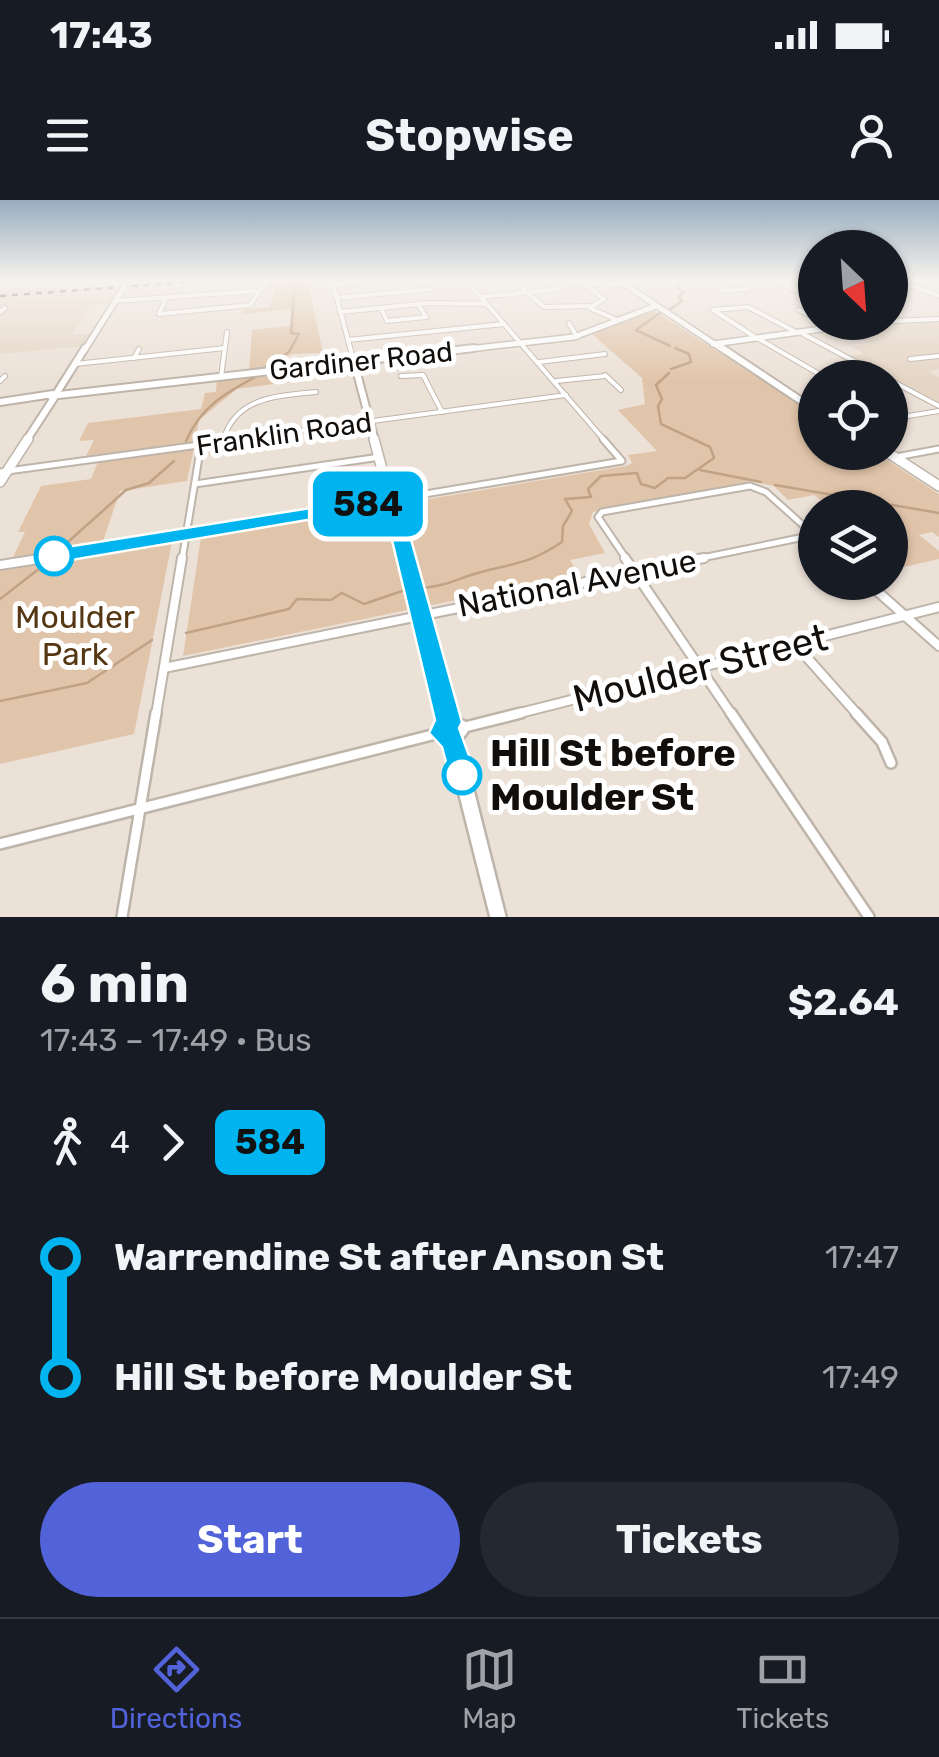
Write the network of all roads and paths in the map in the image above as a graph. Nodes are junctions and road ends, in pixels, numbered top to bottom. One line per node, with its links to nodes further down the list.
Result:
1 (107, 313): 37 (street)
2 (340, 313): 21 (street)
3 (384, 313): 4 (street)
4 (424, 313)
5 (495, 313): 15 (street)
6 (604, 313): 11 (street)
7 (635, 313): 11 (street, Gardiner Road)
8 (667, 313): 25 (street)
9 (717, 313): 20 (street)
10 (761, 313): 17 (street)
11 (617, 320): 19 (street, Gardiner Road)
12 (939, 321): 13 (street)
13 (908, 322)
14 (568, 323): 19 (street)
15 (504, 324): 21 (street); 23 (street)
16 (228, 332): 27 (street)
17 (798, 332)
18 (798, 334): 20 (street)
19 (577, 337): 23 (street, Gardiner Road)
20 (758, 339): 25 (street); 36 (street)
21 (348, 340): 34 (street)
22 (813, 340): 33 (street)
23 (522, 343): 34 (street, Gardiner Road); 35 (street)
24 (178, 344): 28 (street)
25 (713, 344): 48 (street)
26 (139, 348): 31 (street)
27 (225, 348): 28 (street); 40 (street)
28 (178, 353): 31 (street)
29 (605, 354): 35 (street)
30 (939, 356): 32 (street)
31 (134, 358): 37 (street)
32 (910, 359)
33 (851, 360)
34 (354, 362): 40 (street, Gardiner Road); 53 (street)
35 (538, 362): 42 (street)
36 (798, 362)
37 (75, 364): 47 (street)
38 (6, 376): 41 (street)
39 (401, 376): 51 (street)
40 (221, 377): 47 (street, Gardiner Road)
41 (0, 381)
42 (555, 382): 43 (street); 46 (street)
43 (621, 390)
44 (908, 391): 50 (street)
45 (316, 392): 54 (street)
46 (567, 395): 51 (street, Franklin Road); 64 (street)
47 (55, 396): 49 (street, Gardiner Road); 60 (street)
48 (798, 399)
49 (0, 402)
50 (939, 410): 52 (street)
51 (442, 412): 53 (street, Franklin Road)
52 (908, 415)
53 (372, 422): 54 (street, Franklin Road); 58 (street)
54 (224, 442): 55 (street, Franklin Road)
55 (202, 445): 60 (street, Franklin Road); 62 (street)
56 (939, 449): 57 (street)
57 (908, 453)
58 (381, 457): 62 (street); 64 (street)
59 (908, 466): 63 (street)
60 (4, 471): 61 (street)
61 (0, 482)
62 (195, 484): 66 (street)
63 (939, 486)
64 (392, 500): 66 (street); 72 (street)
65 (798, 522): 69 (street)
66 (188, 534): 68 (street); 76 (street)
67 (798, 539): 69 (street, National Avenue)
68 (0, 565)
69 (632, 572): 72 (street, National Avenue); 77 (street)
70 (887, 600): 73 (street)
71 (939, 607): 73 (street, Moulder Street)
72 (419, 615): 76 (street, National Avenue); 78 (street)
73 (905, 616): 74 (street, Moulder Street); 75 (street)
74 (796, 644): 77 (street, Moulder Street); 79 (street)
75 (939, 646)
76 (164, 668): 80 (street)
77 (700, 668): 78 (street, Moulder Street); 84 (street)
78 (451, 730): 80 (street, Moulder Street); 83 (street)
79 (891, 763)
80 (140, 808): 81 (street, Moulder Street); 82 (street)
81 (0, 844)
82 (122, 917)
83 (498, 917)
84 (869, 917)

